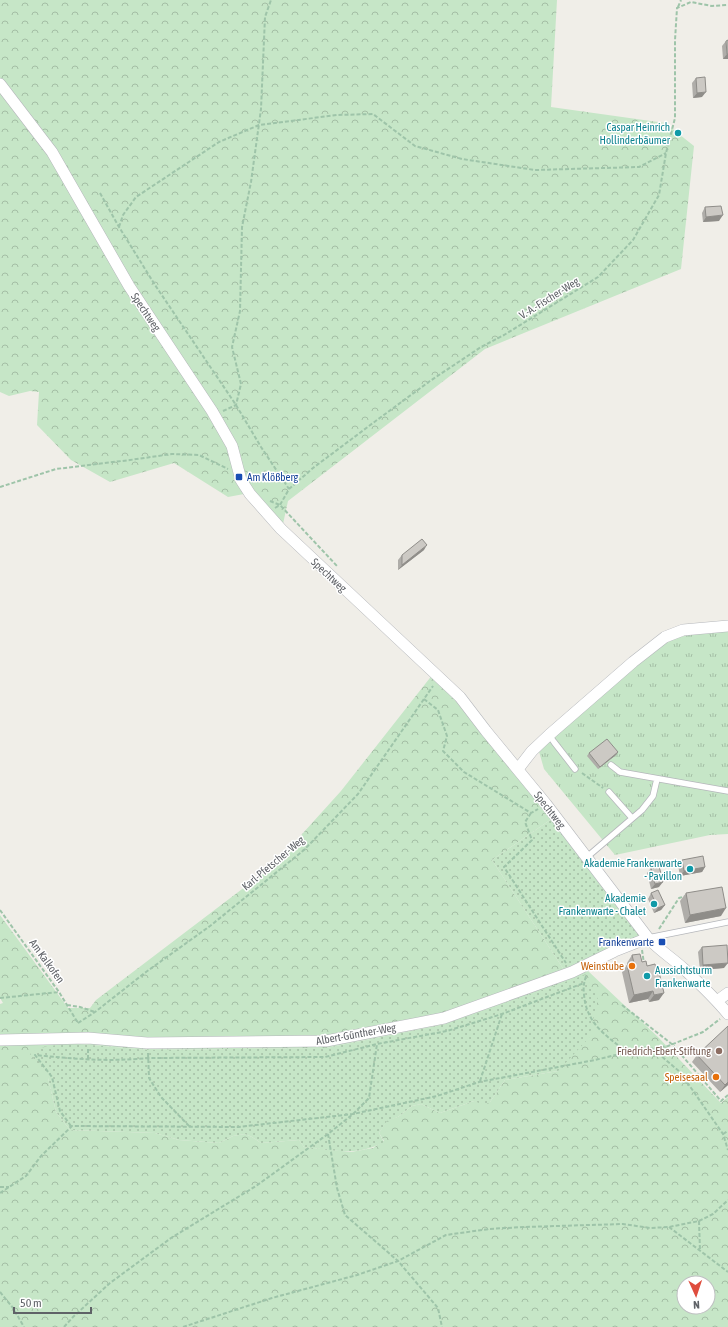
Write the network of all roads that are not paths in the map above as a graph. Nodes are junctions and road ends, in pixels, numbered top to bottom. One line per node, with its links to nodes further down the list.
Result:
1 (0, 84): 5 (street, Spechtweg)
2 (728, 626): 3 (street)
3 (549, 735): 5 (street); 6 (lane)
4 (611, 765): 7 (lane)
5 (518, 769): 11 (street, Spechtweg)
6 (575, 769)
7 (657, 779): 9 (lane); 10 (lane)
8 (609, 792): 10 (lane)
9 (728, 792)
10 (632, 818): 11 (lane)
11 (586, 857): 13 (street, Spechtweg)
12 (728, 922): 13 (lane)
13 (648, 938): 15 (street, Spechtweg); 17 (street, Albert-Günther-Weg)
14 (728, 993): 15 (street)
15 (717, 1001): 16 (street, Spechtweg)
16 (726, 1016)
17 (0, 1040)

